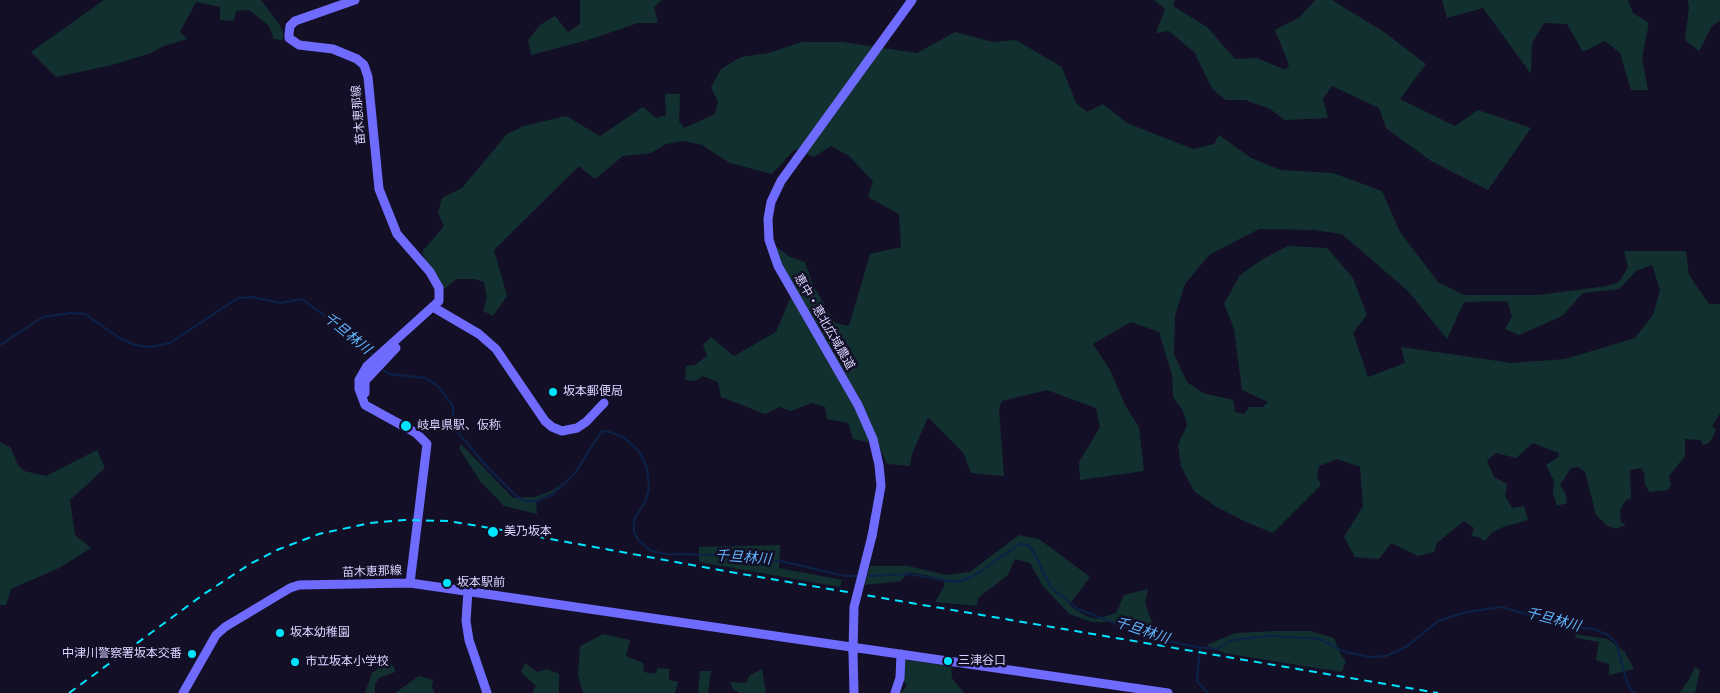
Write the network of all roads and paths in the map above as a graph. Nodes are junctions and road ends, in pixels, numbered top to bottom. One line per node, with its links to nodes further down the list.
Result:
1 (355, 0): 3 (street, 苗木恵那線)
2 (912, 0): 10 (street, 恵中・恵北広域農道, bridge)
3 (433, 307): 4 (street); 5 (street, 苗木恵那線)
4 (604, 403)
5 (410, 583): 6 (street); 8 (street, 苗木恵那線)
6 (468, 591): 7 (street); 9 (street)
7 (901, 654): 11 (street); 12 (street)
8 (183, 693)
9 (487, 693)
10 (854, 693)
11 (895, 693)
12 (1168, 693)

